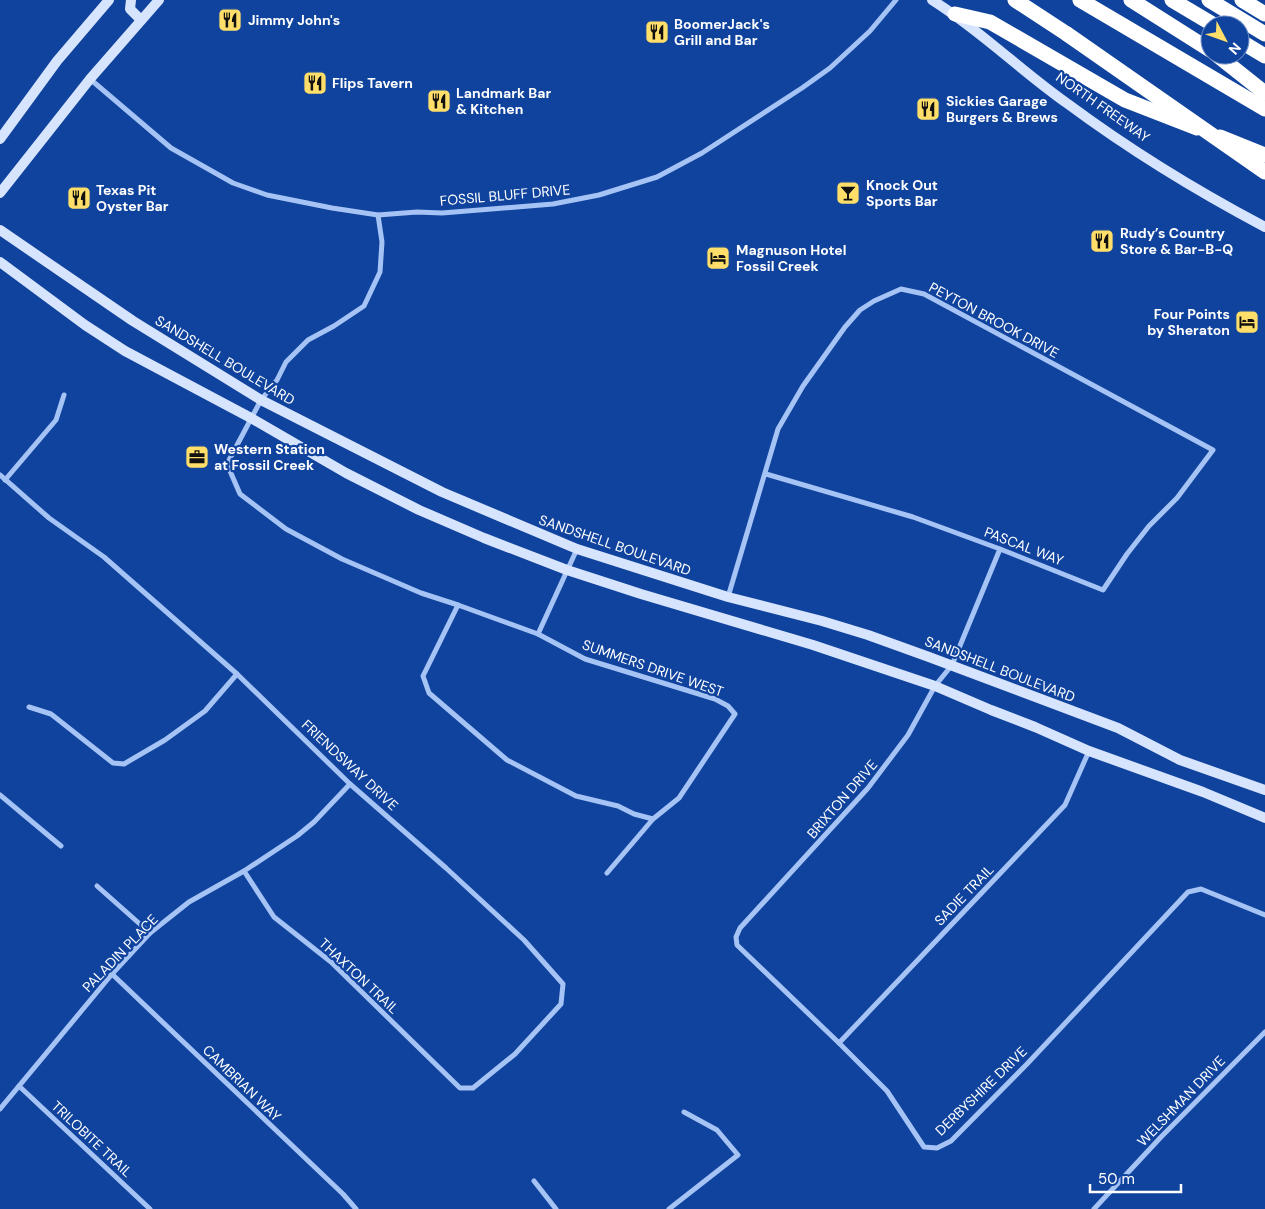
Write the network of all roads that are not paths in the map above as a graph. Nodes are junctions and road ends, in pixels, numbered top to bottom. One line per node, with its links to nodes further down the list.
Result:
1 (110, 0): 24 (street)
2 (131, 0): 15 (street)
3 (159, 0): 15 (street)
4 (896, 0): 28 (street, FOSSIL BLUFF DRIVE)
5 (932, 0): 12 (street, NORTH FREEWAY)
6 (1014, 0): 26 (highway, bridge)
7 (1080, 0): 23 (highway)
8 (1131, 0): 17 (highway)
9 (1172, 0): 14 (highway)
10 (1209, 0): 16 (highway)
11 (1242, 0): 13 (highway)
12 (955, 14): 25 (highway); 29 (street, NORTH FREEWAY)
13 (1265, 14)
14 (1200, 17)
15 (141, 20): 21 (street)
16 (1265, 34)
17 (1200, 44)
18 (1250, 47): 19 (highway)
19 (1265, 56)
20 (1230, 65): 22 (highway)
21 (90, 79): 27 (street); 28 (street, FOSSIL BLUFF DRIVE)
22 (1265, 93)
23 (1265, 109)
24 (0, 139)
25 (1265, 154)
26 (1265, 172)
27 (0, 193)
28 (378, 215): 33 (street)
29 (1265, 227)
30 (0, 230): 33 (street, SANDSHELL BOULEVARD)
31 (0, 262): 34 (street)
32 (64, 395): 38 (street)
33 (261, 400): 34 (street); 39 (street, SANDSHELL BOULEVARD)
34 (251, 418): 41 (street); 43 (street)
35 (1213, 450): 36 (street, PEYTON BROOK DRIVE); 40 (street, PASCAL WAY)
36 (766, 474): 40 (street, PASCAL WAY); 42 (street, PEYTON BROOK DRIVE)
37 (0, 475): 38 (street, FRIENDSWAY DRIVE)
38 (5, 480): 46 (street, FRIENDSWAY DRIVE)
39 (577, 549): 41 (street); 42 (street, SANDSHELL BOULEVARD)
40 (1000, 549): 45 (street, BRIXTON DRIVE)
41 (567, 570): 44 (street); 47 (street)
42 (728, 597): 45 (street, SANDSHELL BOULEVARD)
43 (458, 605): 44 (street, SUMMERS DRIVE WEST); 54 (street)
44 (538, 634): 54 (street, SUMMERS DRIVE WEST)
45 (952, 665): 47 (street, BRIXTON DRIVE); 51 (street, SANDSHELL BOULEVARD)
46 (237, 674): 48 (street); 50 (street, FRIENDSWAY DRIVE)
47 (935, 686): 49 (street); 61 (street, BRIXTON DRIVE)
48 (29, 708)
49 (1089, 751): 53 (street); 64 (street, SADIE TRAIL)
50 (350, 784): 56 (street, PALADIN PLACE); 66 (street, FRIENDSWAY DRIVE)
51 (1265, 790)
52 (0, 795): 55 (street)
53 (1265, 818)
54 (653, 820): 57 (street)
55 (61, 846)
56 (244, 870): 60 (street, PALADIN PLACE); 66 (street, THAXTON TRAIL)
57 (607, 873)
58 (97, 886): 60 (street)
59 (1265, 915): 64 (street, DERBYSHIRE DRIVE)
60 (150, 933): 62 (street, PALADIN PLACE)
61 (736, 937): 64 (street, DERBYSHIRE DRIVE)
62 (112, 974): 65 (street, PALADIN PLACE); 71 (street, CAMBRIAN WAY)
63 (1265, 1032): 74 (street, WELSHMAN DRIVE)
64 (839, 1042)
65 (19, 1086): 67 (street, PALADIN PLACE); 70 (street, TRILOBITE TRAIL)
66 (467, 1088)
67 (0, 1109)
68 (684, 1112): 73 (street)
69 (534, 1181): 72 (street)
70 (147, 1208)
71 (356, 1209)
72 (556, 1209)
73 (669, 1209)
74 (1094, 1209)

